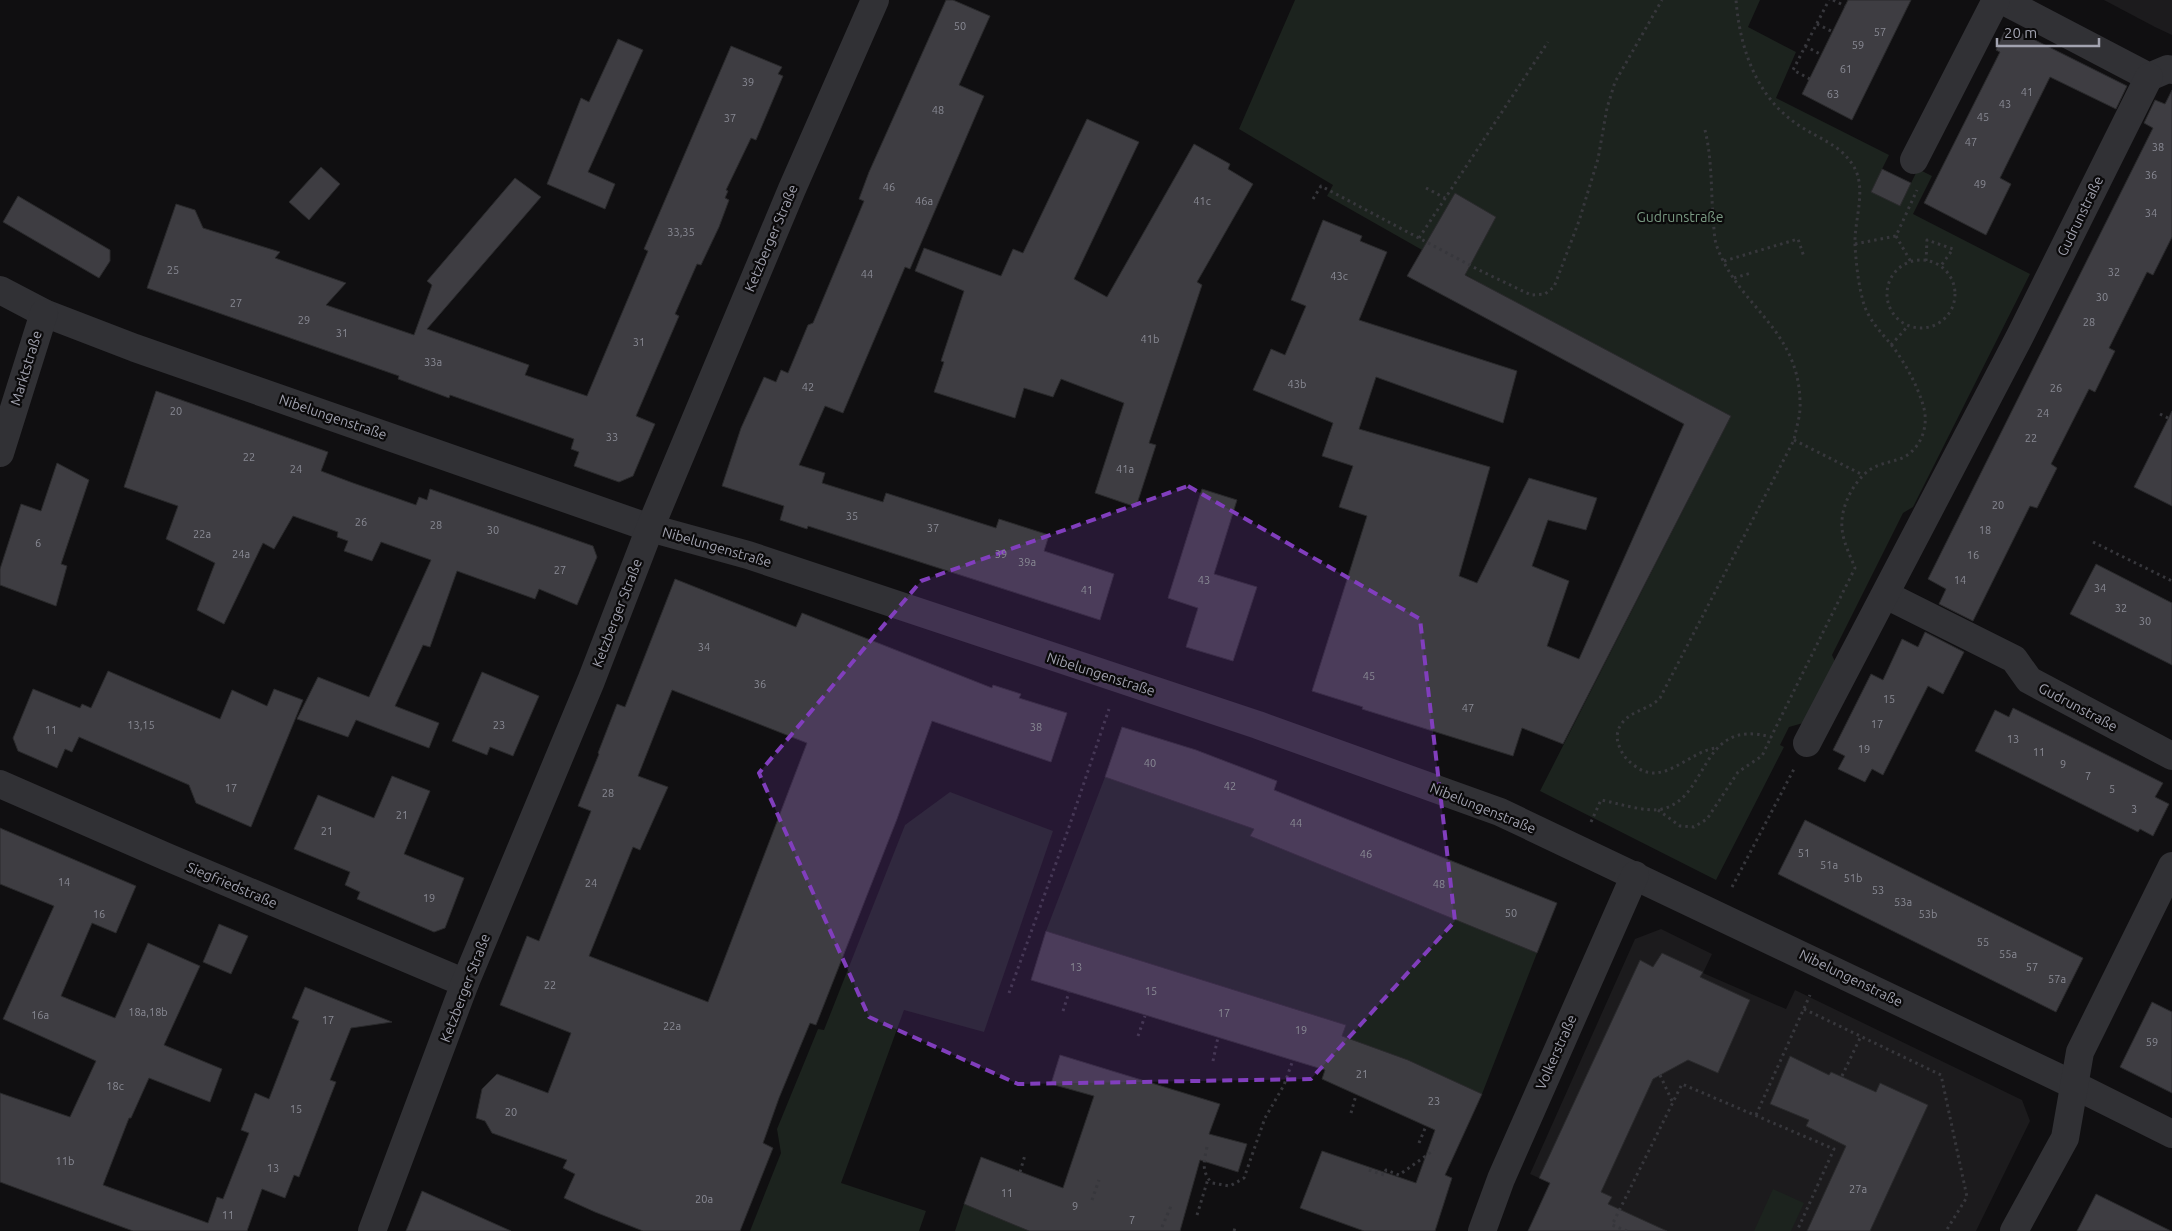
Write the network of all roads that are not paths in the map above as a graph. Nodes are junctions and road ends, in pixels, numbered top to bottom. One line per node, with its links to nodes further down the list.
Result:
1 (875, 0): 9 (street, Ketzberger Straße)
2 (1996, 0): 5 (street)
3 (2002, 0): 4 (street, Gudrunstraße)
4 (2161, 74): 10 (street, Gudrunstraße)
5 (1914, 160)
6 (0, 290): 7 (street, Nibelungenstraße)
7 (44, 313): 8 (street, Marktstraße); 9 (street, Nibelungenstraße)
8 (0, 453)
9 (650, 528): 15 (street, Nibelungenstraße); 16 (street, Ketzberger Straße)
10 (1886, 595): 11 (street, Gudrunstraße); 12 (street, Gudrunstraße)
11 (1807, 743)
12 (2172, 756)
13 (0, 784): 16 (street, Siegfriedstraße)
14 (2172, 866): 17 (street)
15 (1635, 875): 17 (street, Nibelungenstraße); 20 (street, Volkerstraße)
16 (465, 983): 19 (street, Ketzberger Straße)
17 (2074, 1085): 18 (street, Nibelungenstraße); 21 (street)
18 (2172, 1134)
19 (372, 1231)
20 (1482, 1231)
21 (2014, 1231)

